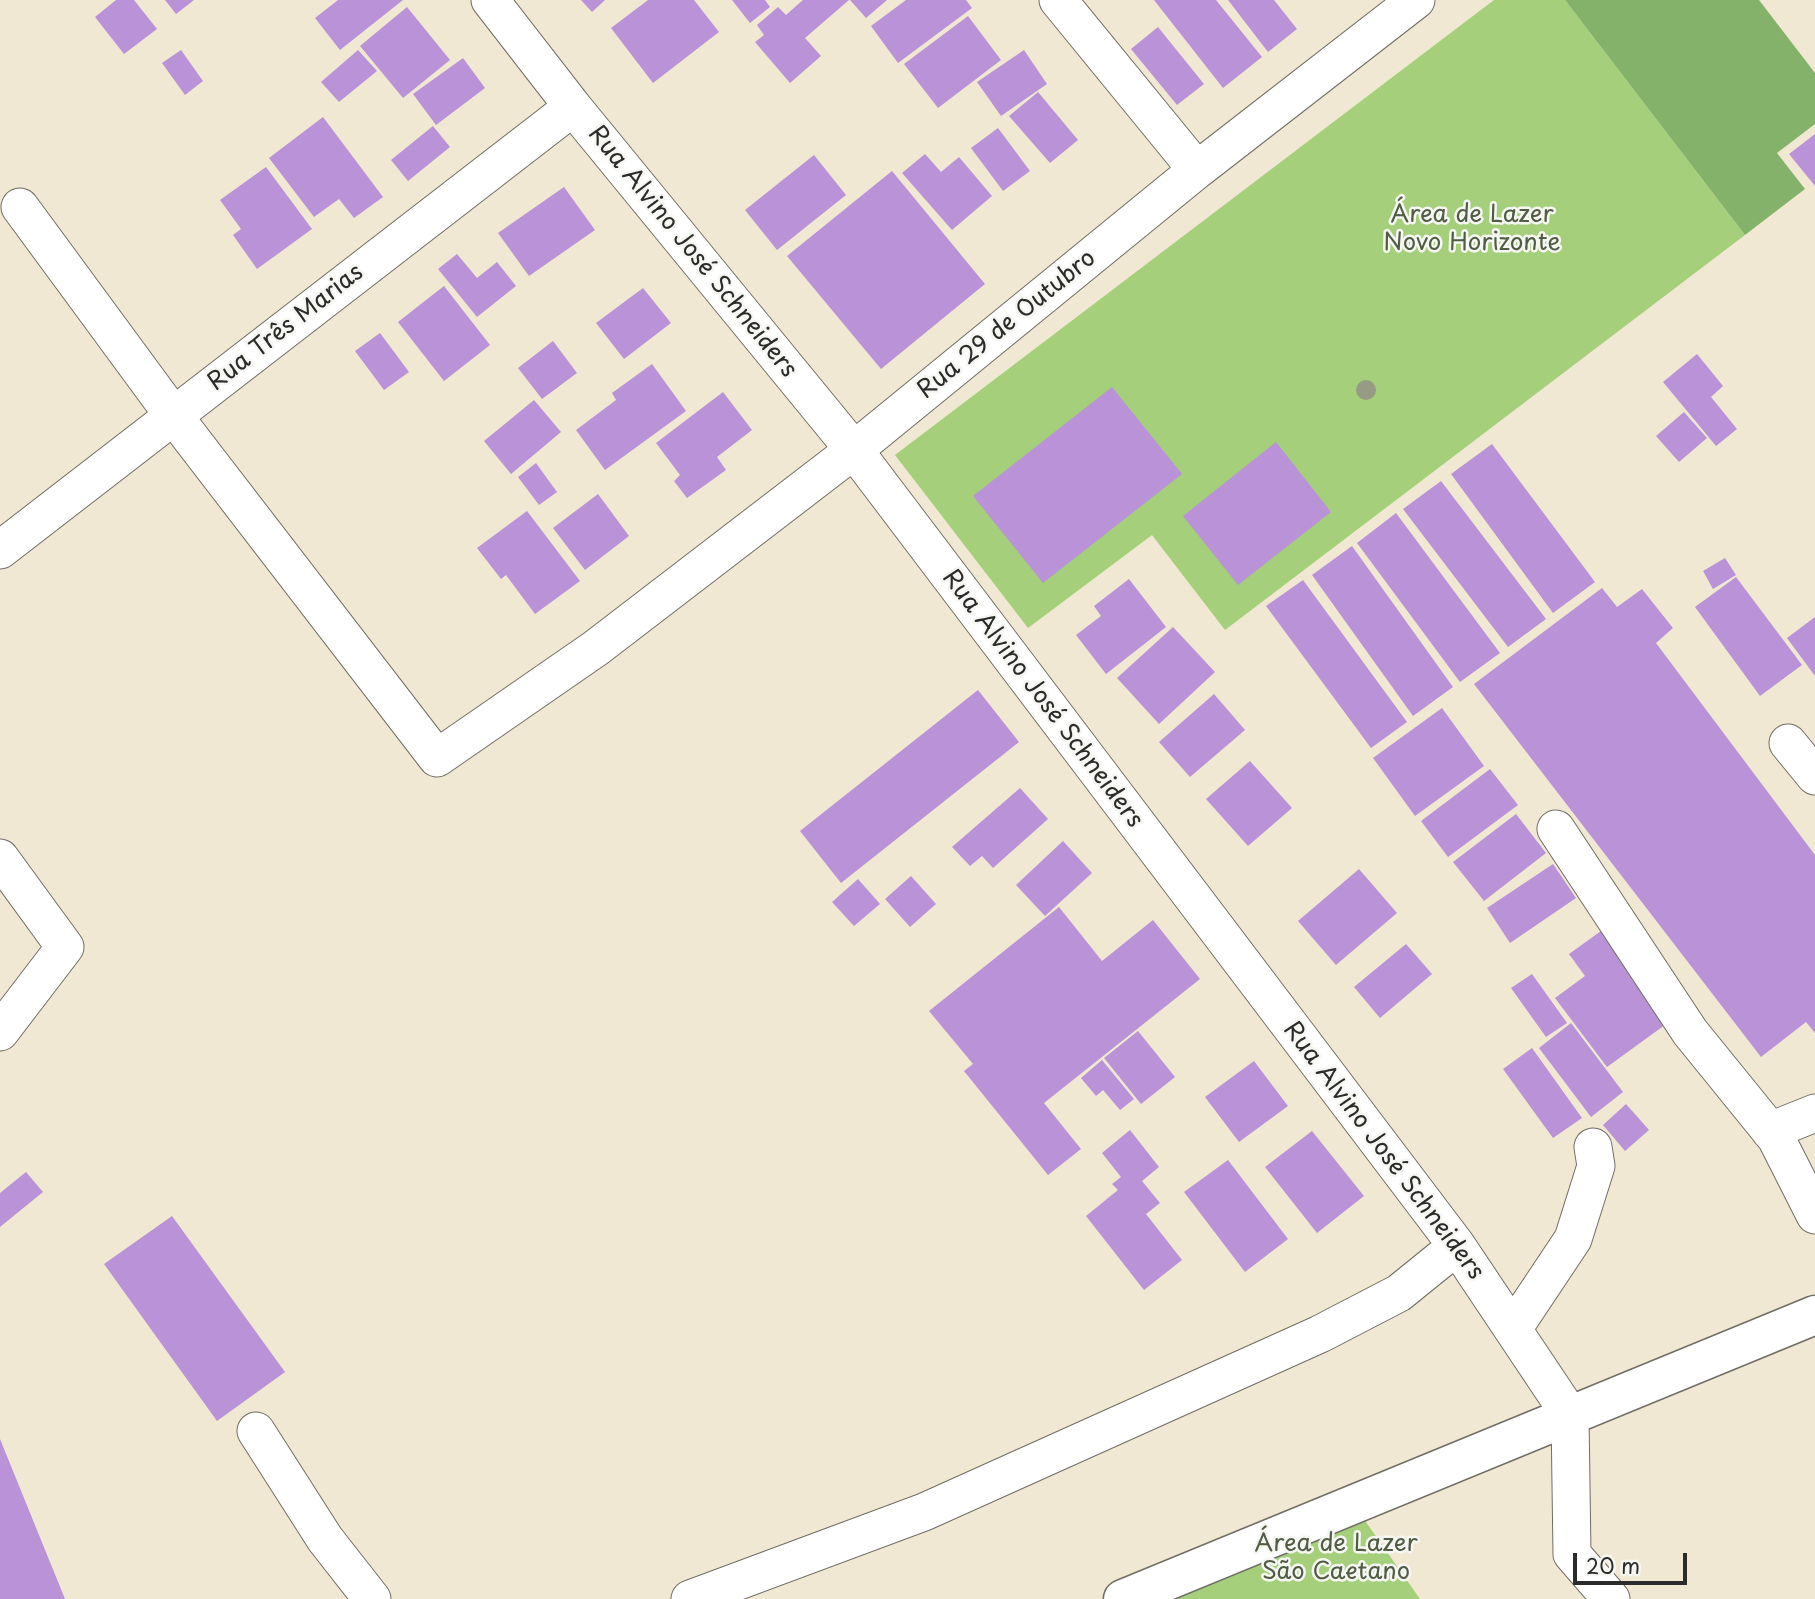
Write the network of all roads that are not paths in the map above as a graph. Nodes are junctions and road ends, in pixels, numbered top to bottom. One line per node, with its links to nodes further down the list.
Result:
1 (490, 0): 4 (street, Rua Alvino José Schneiders)
2 (1058, 0): 5 (street)
3 (1416, 0): 5 (street, Rua 29 de Outubro)
4 (573, 107): 7 (street, Rua Três Marias); 8 (street, Rua Alvino José Schneiders)
5 (1197, 170): 8 (street, Rua 29 de Outubro)
6 (20, 207): 7 (street)
7 (173, 415): 8 (street, Rua 29 de Outubro); 9 (street, Rua Três Marias)
8 (854, 450): 19 (street, Rua Alvino José Schneiders)
9 (0, 551)
10 (1788, 743): 11 (street)
11 (1815, 776)
12 (1556, 830): 16 (street)
13 (0, 858): 14 (street)
14 (0, 1032)
15 (1815, 1113): 16 (street)
16 (1770, 1131): 18 (street)
17 (1594, 1147): 21 (street)
18 (1813, 1205)
19 (1457, 1246): 21 (street, Rua Alvino José Schneiders); 25 (street)
20 (1815, 1315): 22 (main road)
21 (1513, 1329): 22 (street, Rua Alvino José Schneiders)
22 (1570, 1415): 26 (main road); 27 (street)
23 (256, 1431): 24 (street)
24 (372, 1599)
25 (690, 1599)
26 (1123, 1599)
27 (1611, 1599)

